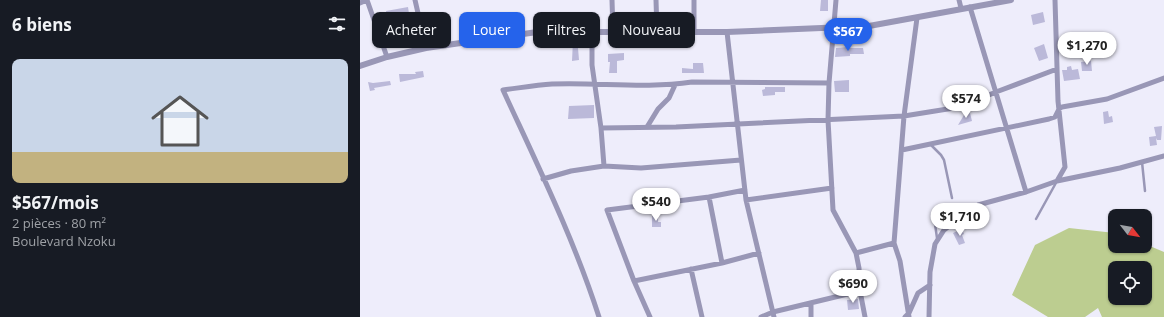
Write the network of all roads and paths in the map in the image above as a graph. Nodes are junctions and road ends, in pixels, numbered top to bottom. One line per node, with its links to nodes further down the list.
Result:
1 (367, 0): 10 (street); 25 (street)
2 (415, 0): 13 (street)
3 (612, 0): 14 (street)
4 (656, 0): 15 (street)
5 (694, 0): 16 (street)
6 (836, 0): 18 (street)
7 (959, 0): 12 (street)
8 (1011, 0): 11 (street)
9 (1055, 0): 27 (street)
10 (360, 4)
11 (970, 7): 12 (street); 33 (street)
12 (961, 8): 17 (street)
13 (418, 12)
14 (612, 12)
15 (656, 12)
16 (694, 12)
17 (917, 18): 18 (street); 35 (street)
18 (834, 28): 20 (street); 30 (street)
19 (695, 32): 20 (street)
20 (728, 32): 29 (street)
21 (533, 33): 22 (street)
22 (451, 44)
23 (426, 48): 25 (street)
24 (592, 48): 32 (street)
25 (387, 57): 26 (street)
26 (360, 66)
27 (1057, 70): 33 (street); 34 (street)
28 (1164, 78): 34 (street)
29 (733, 82): 30 (street); 31 (street); 37 (street)
30 (829, 83): 36 (street)
31 (675, 84): 32 (street); 38 (street)
32 (595, 85): 39 (street); 47 (street)
33 (996, 92): 35 (street); 40 (street)
34 (1059, 109): 40 (street); 48 (street)
35 (904, 116): 36 (street); 42 (street)
36 (828, 120): 37 (street); 49 (street)
37 (738, 124): 38 (street); 44 (street)
38 (647, 127): 39 (street)
39 (601, 128): 46 (street)
40 (1006, 128): 41 (street); 52 (street)
41 (930, 144): 42 (street); 54 (lane)
42 (902, 150): 59 (street)
43 (1164, 156): 45 (street)
44 (741, 160): 46 (street); 50 (street)
45 (1142, 162): 48 (street); 51 (lane)
46 (604, 166): 47 (street)
47 (543, 179): 70 (street)
48 (1057, 181): 52 (street); 57 (lane)
49 (832, 188): 55 (street); 61 (street)
50 (745, 190): 53 (street); 55 (street)
51 (1145, 191)
52 (1026, 192): 58 (street)
53 (708, 196): 62 (street); 64 (street)
54 (952, 198)
55 (746, 200): 60 (street)
56 (934, 217): 58 (lane)
57 (1036, 219)
58 (937, 240): 65 (street)
59 (894, 243): 61 (street); 69 (street)
60 (759, 253): 62 (street); 68 (street)
61 (856, 253): 66 (street)
62 (722, 263): 63 (street)
63 (691, 269): 64 (street); 72 (street)
64 (634, 281): 71 (street)
65 (930, 285): 69 (street); 76 (street)
66 (860, 291): 67 (street); 75 (street)
67 (811, 303): 68 (street); 74 (street)
68 (774, 315): 73 (street)
69 (907, 316)
70 (599, 317)
71 (650, 317)
72 (702, 317)
73 (761, 317)
74 (811, 317)
75 (865, 317)
76 (929, 317)

